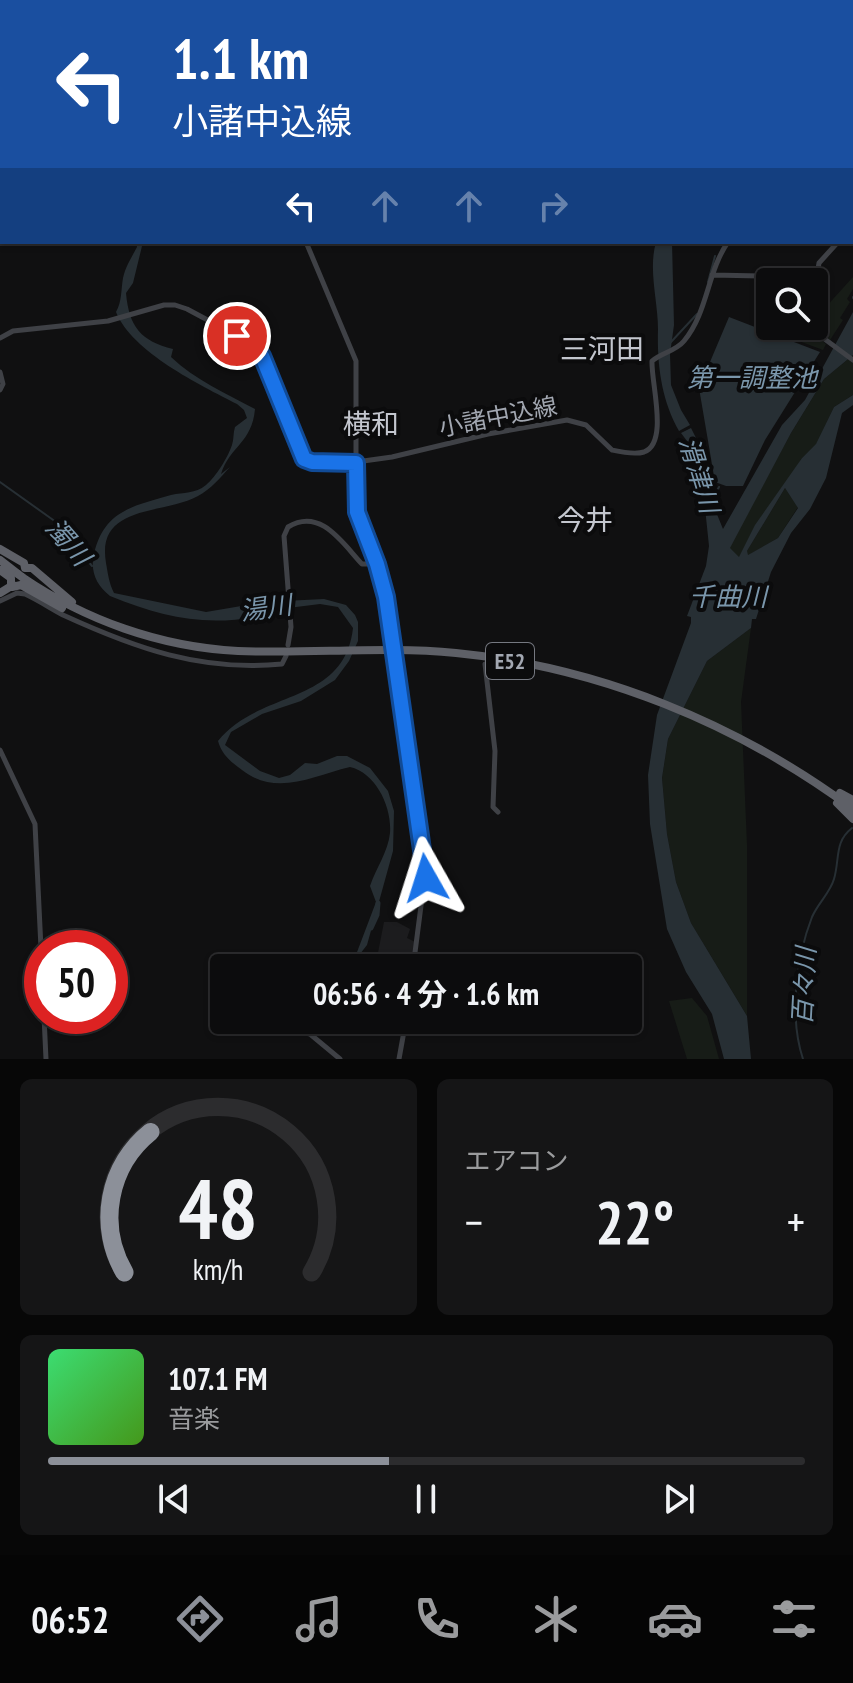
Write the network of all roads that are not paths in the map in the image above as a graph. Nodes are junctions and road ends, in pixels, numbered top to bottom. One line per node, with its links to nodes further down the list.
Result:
1 (307, 244): 12 (main road)
2 (727, 244): 5 (main road)
3 (836, 244): 4 (main road)
4 (818, 268)
5 (712, 275): 6 (main road); 12 (main road, 小諸中込線)
6 (756, 276)
7 (0, 338): 12 (main road, 小諸中込線)
8 (824, 340): 9 (main road)
9 (853, 360)
10 (0, 372): 11 (main road)
11 (0, 390)
12 (356, 463): 15 (main road)
13 (0, 549): 17 (highway)
14 (0, 560): 17 (highway, E52)
15 (377, 564): 21 (main road); 31 (main road, bridge)
16 (0, 570): 18 (highway)
17 (22, 573): 18 (highway); 20 (highway, E52)
18 (7, 589): 20 (highway)
19 (0, 601): 22 (main road)
20 (131, 631): 25 (highway, E52)
21 (288, 645)
22 (286, 656)
23 (485, 664): 28 (main road)
24 (0, 750): 30 (main road)
25 (790, 766): 26 (highway); 27 (highway, E52); 29 (highway)
26 (853, 800)
27 (853, 809)
28 (498, 812)
29 (853, 819)
30 (40, 930)
31 (415, 954)
32 (45, 1034): 36 (main road)
33 (305, 1034): 35 (main road)
34 (403, 1034): 37 (main road)
35 (339, 1058)
36 (46, 1059)
37 (399, 1059)

